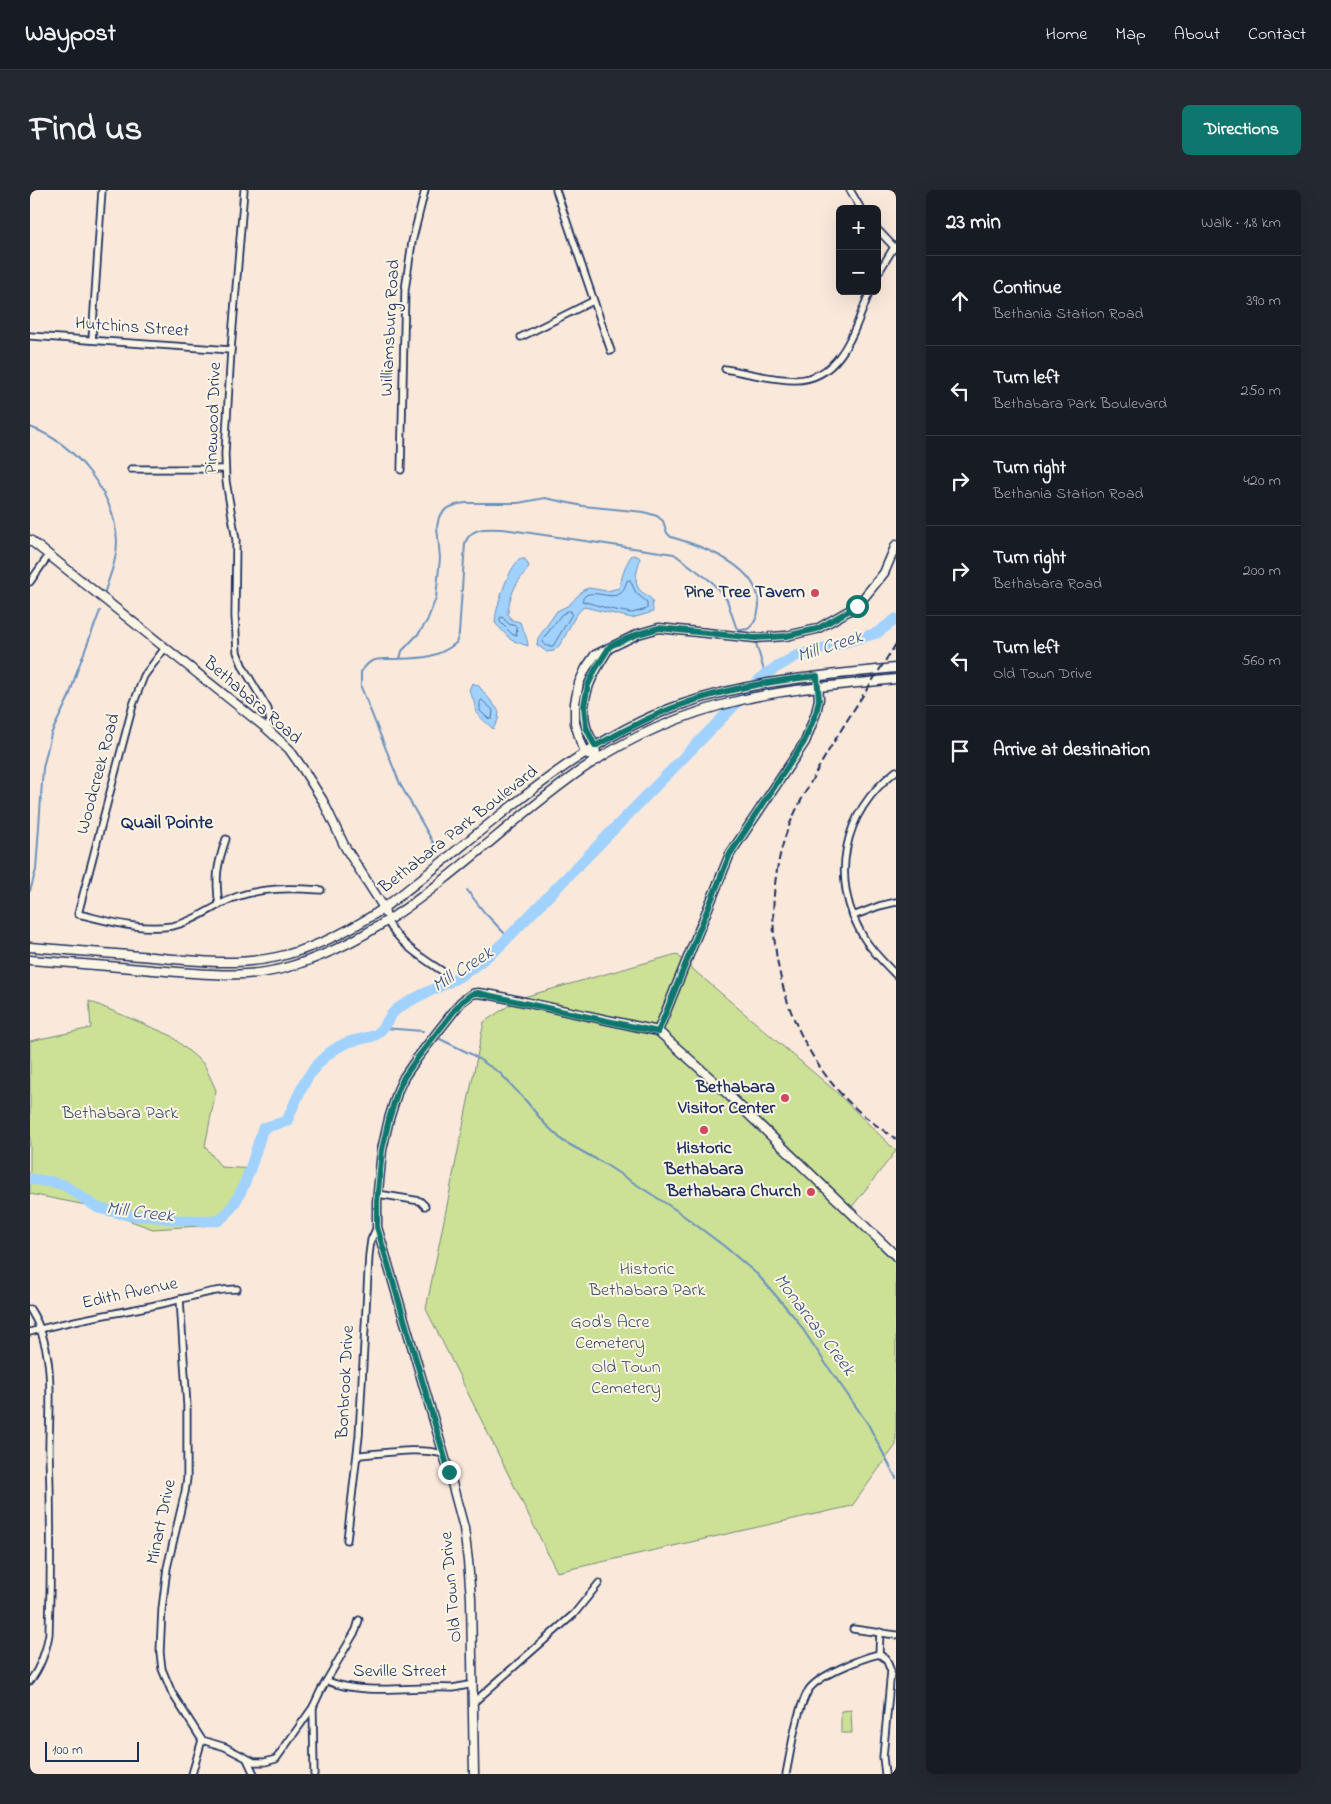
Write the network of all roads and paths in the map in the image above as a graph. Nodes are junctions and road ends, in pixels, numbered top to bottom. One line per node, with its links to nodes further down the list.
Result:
1 (102, 190): 14 (street)
2 (244, 190): 15 (street, Pinewood Drive)
3 (425, 190): 20 (street, Williamsburg Road)
4 (556, 190): 11 (street)
5 (850, 190): 6 (street)
6 (859, 205)
7 (881, 234): 8 (street)
8 (895, 248): 9 (street)
9 (881, 269)
10 (868, 295): 17 (street)
11 (593, 301): 13 (street); 16 (street)
12 (30, 336): 14 (street, Hutchins Street)
13 (521, 337)
14 (92, 340): 15 (street, Hutchins Street)
15 (231, 350): 19 (street, Pinewood Drive)
16 (611, 351)
17 (725, 369)
18 (131, 469): 19 (street)
19 (225, 469): 31 (street, Pinewood Drive)
20 (401, 470)
21 (30, 540): 23 (street, Bethabara Road)
22 (896, 546): 25 (street)
23 (49, 555): 24 (street); 26 (street, Bethabara Road)
24 (30, 582)
25 (610, 646): 32 (street); 33 (street)
26 (165, 648): 31 (street, Bethabara Road); 39 (street, Woodcreek Road)
27 (896, 668): 28 (street, Bethabara Park Boulevard)
28 (817, 676): 30 (street); 32 (street, Bethabara Park Boulevard)
29 (896, 679): 30 (street, Bethabara Park Boulevard)
30 (818, 687): 34 (street, Bethabara Park Boulevard); 47 (street)
31 (266, 728): 40 (street, Bethabara Road)
32 (595, 746): 33 (street, Bethabara Park Boulevard); 34 (street)
33 (586, 752): 34 (street); 40 (street, Bethabara Park Boulevard)
34 (597, 760): 42 (street, Bethabara Park Boulevard)
35 (896, 772): 41 (street)
36 (226, 839): 39 (street)
37 (321, 890): 39 (street)
38 (896, 902): 41 (street)
39 (219, 905)
40 (384, 908): 42 (street, Bethabara Road); 43 (street, Bethabara Park Boulevard)
41 (853, 916): 46 (street)
42 (387, 920): 44 (street, Bethabara Park Boulevard); 45 (street, Bethabara Road)
43 (30, 947)
44 (30, 960)
45 (442, 971)
46 (896, 975)
47 (658, 1032): 48 (street, Old Town Drive); 51 (street)
48 (378, 1194): 49 (street); 50 (street, Old Town Drive)
49 (425, 1206)
50 (377, 1227): 57 (street, Old Town Drive); 58 (street, Bonbrook Drive)
51 (896, 1256)
52 (237, 1289): 53 (street, Edith Avenue)
53 (180, 1299): 55 (street, Edith Avenue); 71 (street, Minart Drive)
54 (30, 1309): 55 (street)
55 (41, 1329): 56 (street, Edith Avenue); 66 (street)
56 (30, 1332)
57 (443, 1454): 58 (street); 68 (street, Old Town Drive)
58 (357, 1458): 59 (street, Bonbrook Drive)
59 (346, 1540)
60 (599, 1583): 69 (street)
61 (359, 1620): 67 (street)
62 (853, 1629): 63 (street)
63 (880, 1632): 64 (street); 65 (street)
64 (896, 1634)
65 (879, 1654): 77 (street); 78 (street)
66 (30, 1681)
67 (327, 1681): 68 (street, Seville Street); 70 (street)
68 (473, 1682): 69 (street, Old Town Drive)
69 (473, 1703): 76 (street, Old Town Drive)
70 (313, 1707): 72 (street); 75 (street)
71 (202, 1740): 72 (street); 73 (street)
72 (247, 1759): 74 (street)
73 (192, 1774)
74 (254, 1774)
75 (314, 1774)
76 (474, 1774)
77 (786, 1774)
78 (885, 1774)

